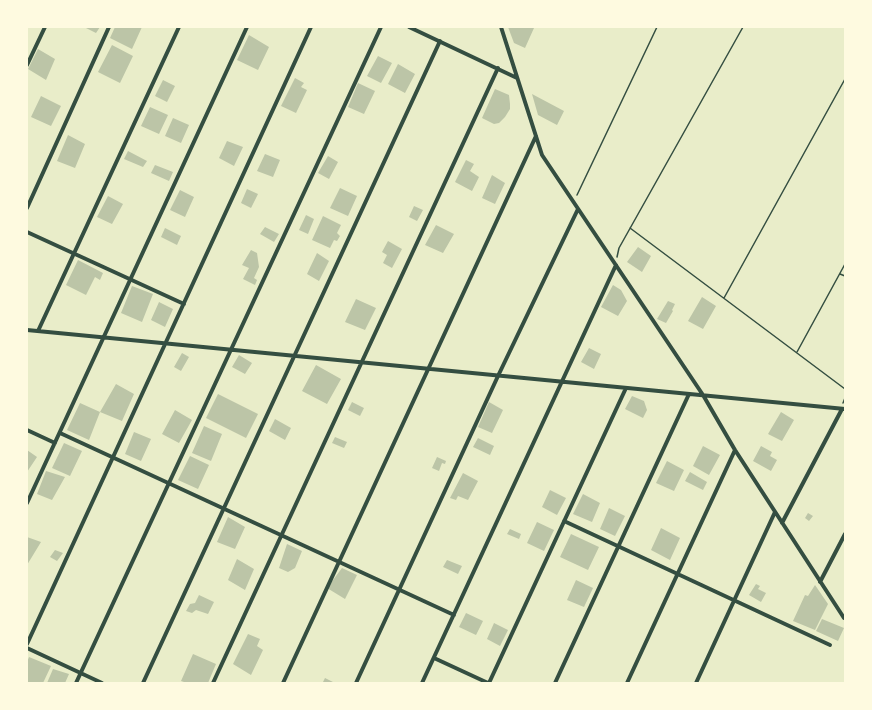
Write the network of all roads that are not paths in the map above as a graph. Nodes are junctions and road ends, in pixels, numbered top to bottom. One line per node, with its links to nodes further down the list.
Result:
1 (45, 27): 10 (street)
2 (109, 27): 14 (street)
3 (179, 27): 17 (street)
4 (247, 27): 19 (street)
5 (311, 27): 20 (street)
6 (381, 27): 25 (street)
7 (409, 27): 9 (street)
8 (501, 27): 12 (street)
9 (440, 41): 11 (street); 26 (street)
10 (27, 65)
11 (498, 68): 12 (street); 27 (street)
12 (517, 78): 13 (street)
13 (536, 135): 15 (street); 28 (street)
14 (27, 208)
15 (578, 209): 18 (street); 29 (street)
16 (27, 232): 17 (street)
17 (74, 254): 19 (street); 22 (street)
18 (616, 265): 30 (street); 33 (street)
19 (130, 280): 20 (street); 23 (street)
20 (184, 304): 24 (street)
21 (27, 330): 22 (street)
22 (38, 331): 23 (street)
23 (103, 338): 24 (street); 36 (street)
24 (165, 344): 25 (street); 39 (street)
25 (231, 350): 26 (street); 40 (street)
26 (294, 356): 27 (street); 42 (street)
27 (361, 362): 28 (street); 47 (street)
28 (428, 369): 29 (street); 49 (street)
29 (498, 376): 30 (street); 52 (street)
30 (562, 382): 31 (street); 54 (street)
31 (626, 388): 32 (street); 44 (street)
32 (689, 394): 33 (street); 48 (street)
33 (703, 396): 34 (street); 38 (street)
34 (843, 409): 45 (street)
35 (27, 430): 37 (street)
36 (60, 433): 37 (street); 39 (street)
37 (55, 443): 41 (street)
38 (736, 450): 43 (street); 50 (street)
39 (113, 458): 40 (street); 56 (street)
40 (169, 484): 42 (street); 60 (street)
41 (27, 502)
42 (224, 509): 47 (street); 63 (street)
43 (775, 512): 45 (street); 53 (street)
44 (564, 521): 48 (street); 68 (street)
45 (782, 523): 51 (street)
46 (845, 534): 51 (street)
47 (281, 535): 49 (street); 64 (street)
48 (618, 546): 50 (street); 69 (street)
49 (339, 562): 52 (street); 65 (street)
50 (678, 574): 53 (street); 70 (street)
51 (820, 582): 55 (street)
52 (399, 590): 54 (street); 66 (street)
53 (734, 600): 57 (street); 71 (street)
54 (454, 615): 59 (street)
55 (844, 618)
56 (27, 644)
57 (830, 645)
58 (27, 648): 60 (street)
59 (434, 658): 67 (street); 68 (street)
60 (81, 673): 61 (street); 62 (street)
61 (76, 683)
62 (102, 683)
63 (143, 683)
64 (213, 683)
65 (283, 683)
66 (356, 683)
67 (422, 683)
68 (489, 683)
69 (555, 683)
70 (627, 683)
71 (696, 683)

